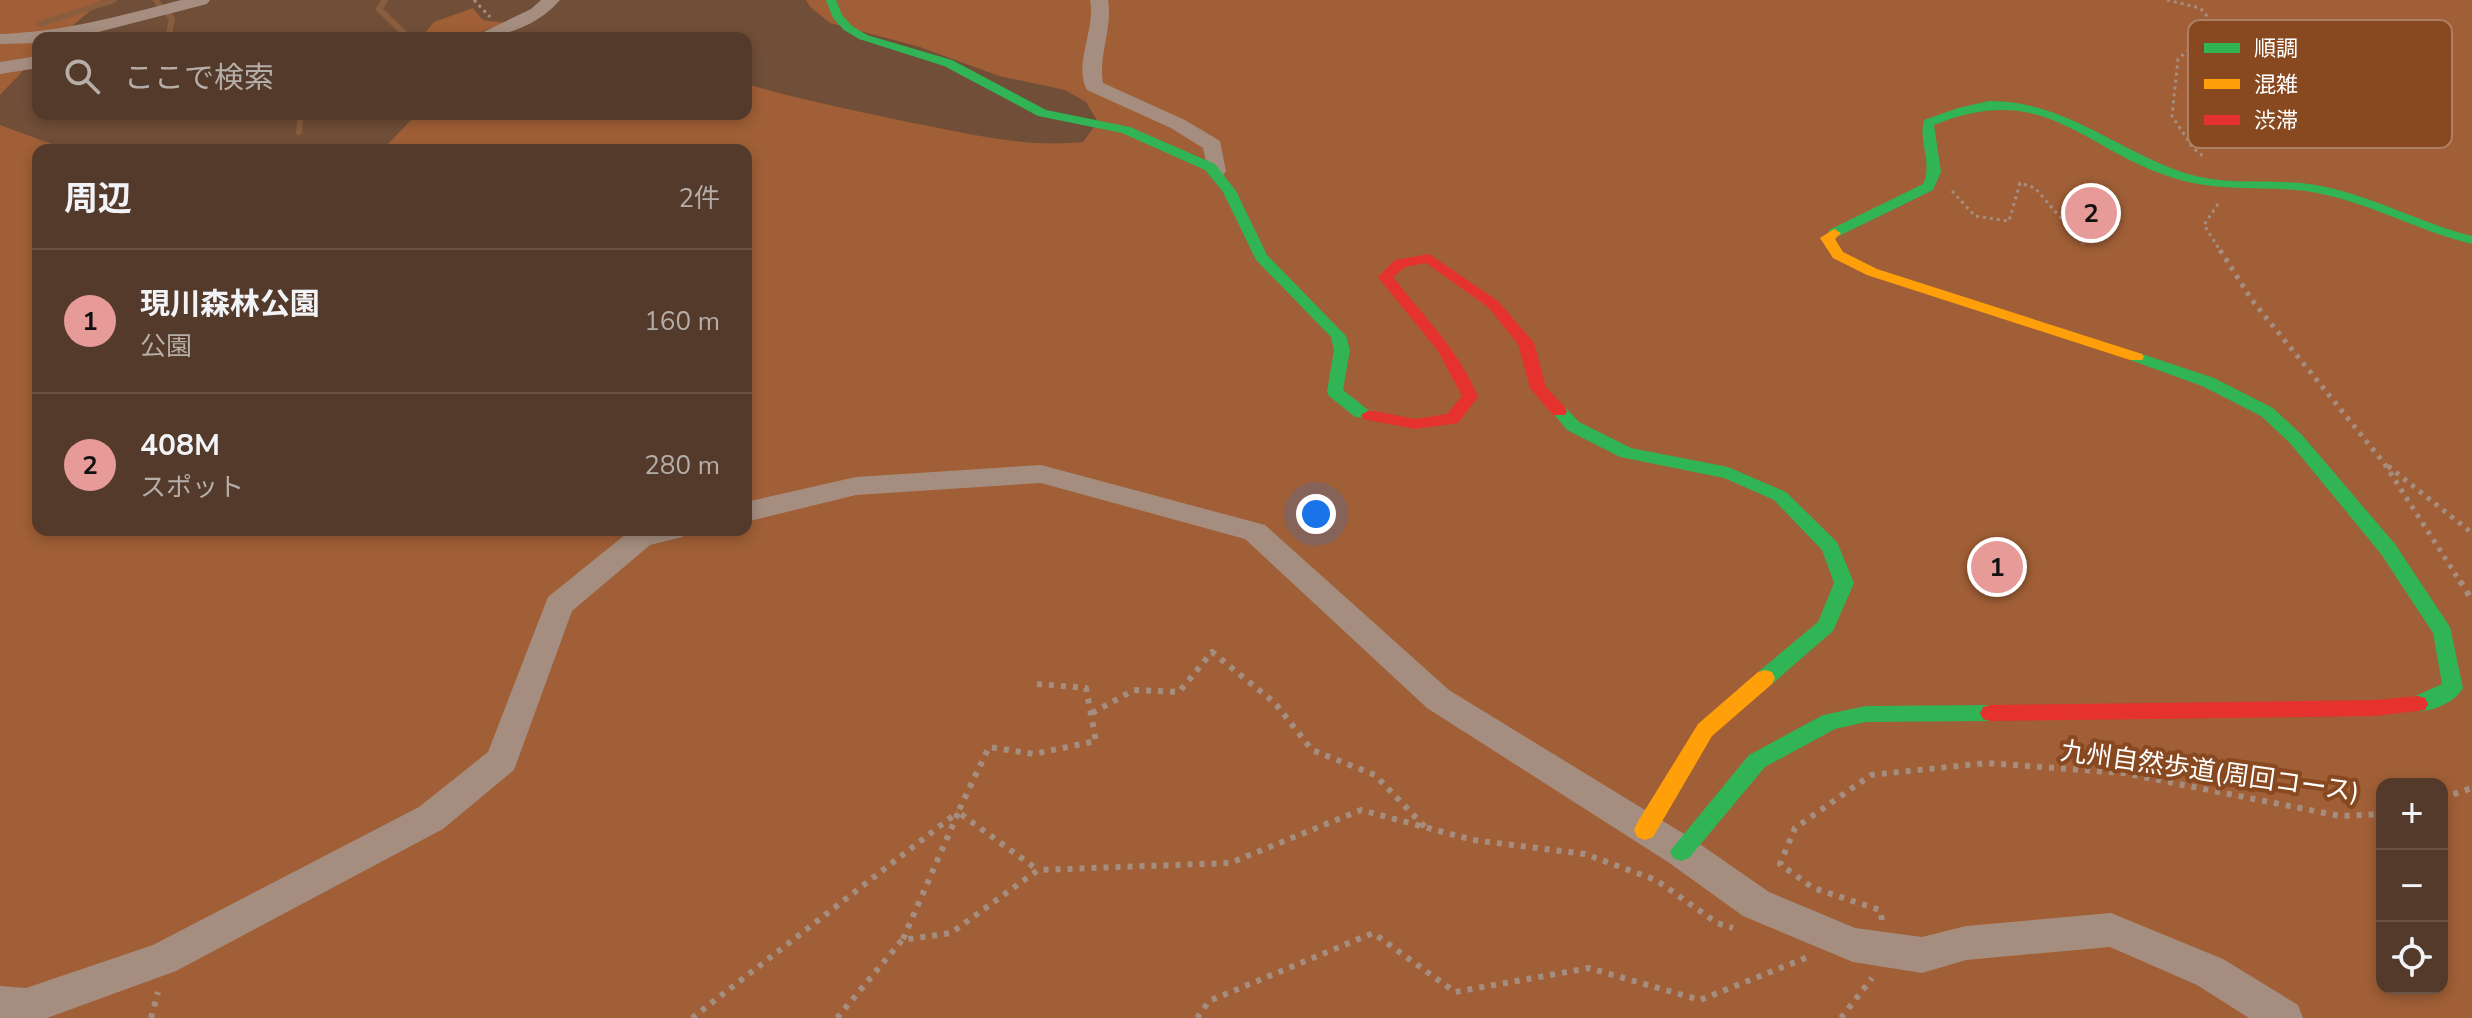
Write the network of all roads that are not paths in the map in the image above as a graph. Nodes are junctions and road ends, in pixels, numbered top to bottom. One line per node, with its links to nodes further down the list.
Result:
1 (201, 0): 5 (street)
2 (551, 0): 6 (street)
3 (831, 0): 11 (street)
4 (1099, 0): 11 (street)
5 (77, 32)
6 (494, 32)
7 (32, 38): 8 (street)
8 (0, 39)
9 (32, 63): 10 (street)
10 (0, 68)
11 (1216, 171): 15 (street)
12 (2472, 240): 16 (street)
13 (752, 511): 15 (street)
14 (645, 536): 17 (street)
15 (1645, 830): 16 (street)
16 (1681, 851): 18 (street)
17 (0, 1005)
18 (2284, 1018)

